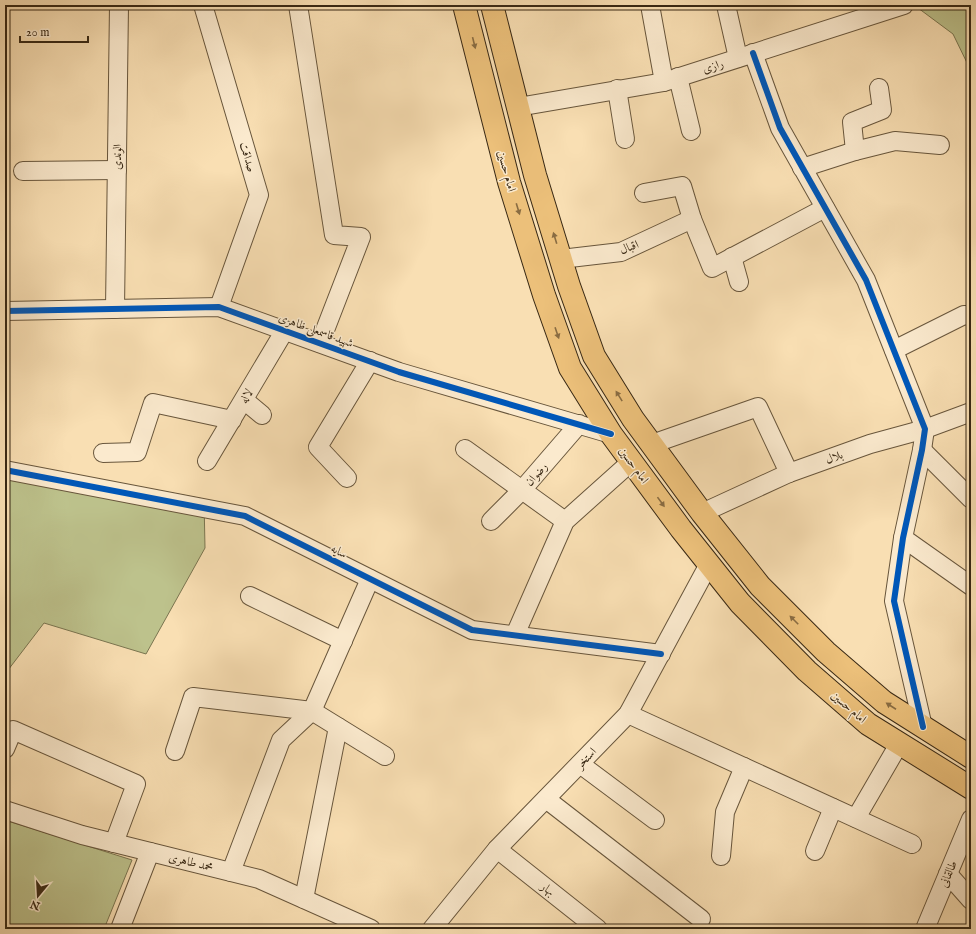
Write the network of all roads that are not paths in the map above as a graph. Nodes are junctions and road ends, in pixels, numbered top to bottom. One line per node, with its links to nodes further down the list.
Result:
1 (119, 5): 19 (street, الوندی)
2 (204, 5): 27 (street, صداقت)
3 (298, 5): 32 (street)
4 (464, 5): 42 (main road, امام حسین, one-way to 42)
5 (492, 5): 13 (main road)
6 (650, 5): 10 (street)
7 (726, 5): 9 (street)
8 (904, 5): 9 (street, رازی)
9 (745, 56): 10 (street, رازی); 18 (street)
10 (671, 79): 12 (street, رازی); 14 (street)
11 (879, 88): 17 (street)
12 (617, 89): 13 (street, رازی); 15 (street)
13 (518, 107): 25 (main road, one-way to 13)
14 (691, 131)
15 (625, 139)
16 (940, 145): 17 (street)
17 (855, 151): 18 (street)
18 (802, 168): 22 (street)
19 (117, 170): 20 (street); 28 (street, الوندی)
20 (22, 171)
21 (644, 193): 23 (street)
22 (825, 208): 24 (street); 33 (street)
23 (692, 219): 24 (street); 25 (street, اقبال)
24 (732, 257): 26 (street)
25 (561, 259): 38 (main road, one-way to 25)
26 (739, 282)
27 (219, 307): 28 (street, شهید قاسمعلی ظاهری); 31 (street, شهید قاسمعلی ظاهری)
28 (115, 309): 29 (street, شهید قاسمعلی ظاهری)
29 (5, 311)
30 (971, 316): 33 (street)
31 (285, 330): 32 (street, شهید قاسمعلی ظاهری); 35 (street, لاله)
32 (320, 343): 34 (street, شهید قاسمعلی ظاهری)
33 (894, 350): 41 (street)
34 (370, 361): 40 (street, شهید قاسمعلی ظاهری); 51 (street)
35 (244, 400): 37 (street); 39 (street, لاله)
36 (971, 412): 41 (street, بلال)
37 (262, 415)
38 (634, 419): 42 (main road); 43 (main road)
39 (232, 420): 46 (street); 47 (street, لاله)
40 (579, 424): 42 (street, شهید قاسمعلی ظاهری); 52 (street, رضوان)
41 (925, 429): 45 (street); 50 (street, بلال)
42 (612, 434): 48 (main road, امام حسین)
43 (652, 444): 50 (street); 54 (main road)
44 (465, 449): 52 (street)
45 (922, 450): 53 (street); 57 (street)
46 (103, 453)
47 (207, 461)
48 (632, 461): 56 (street); 58 (main road, امام حسین, one-way to 58)
49 (5, 470): 59 (street, سایه)
50 (789, 473): 54 (street, بلال)
51 (346, 478)
52 (522, 490): 55 (street, رضوان); 56 (street)
53 (971, 499)
54 (702, 513): 68 (main road, one-way to 54)
55 (491, 521)
56 (565, 521): 62 (street)
57 (903, 538): 60 (street); 68 (street)
58 (709, 564): 64 (street, استخر); 69 (main road, امام حسین)
59 (370, 579): 62 (street, سایه); 63 (street)
60 (971, 586)
61 (250, 596): 63 (street)
62 (515, 636): 64 (street, سایه)
63 (343, 641): 65 (street)
64 (661, 654): 66 (street, استخر)
65 (312, 711): 67 (street); 71 (street); 89 (street)
66 (628, 714): 74 (street, استخر); 75 (street)
67 (338, 727): 72 (street); 91 (street)
68 (923, 727): 73 (main road)
69 (900, 744): 76 (main road, امام حسین); 80 (street)
70 (5, 749): 83 (street)
71 (176, 751)
72 (385, 756)
73 (971, 757)
74 (580, 764): 77 (street, استخر); 81 (street)
75 (744, 767): 78 (street); 88 (street)
76 (971, 788)
77 (546, 799): 85 (street, استخر); 93 (street)
78 (833, 808): 80 (street); 86 (street)
79 (5, 810): 83 (street, محمد طاهری)
80 (856, 818): 84 (street)
81 (656, 820)
82 (971, 820): 90 (street, طالقانی)
83 (114, 843): 87 (street, محمد طاهری)
84 (912, 844)
85 (497, 849): 96 (street, استخر); 97 (street, بهار)
86 (815, 851)
87 (150, 852): 89 (street, محمد طاهری); 94 (street)
88 (721, 856)
89 (231, 872): 91 (street, محمد طاهری)
90 (948, 874): 92 (street); 98 (street, طالقانی)
91 (304, 899): 95 (street, محمد طاهری)
92 (971, 900)
93 (701, 920)
94 (120, 929)
95 (371, 929)
96 (432, 929)
97 (598, 929)
98 (925, 929)

